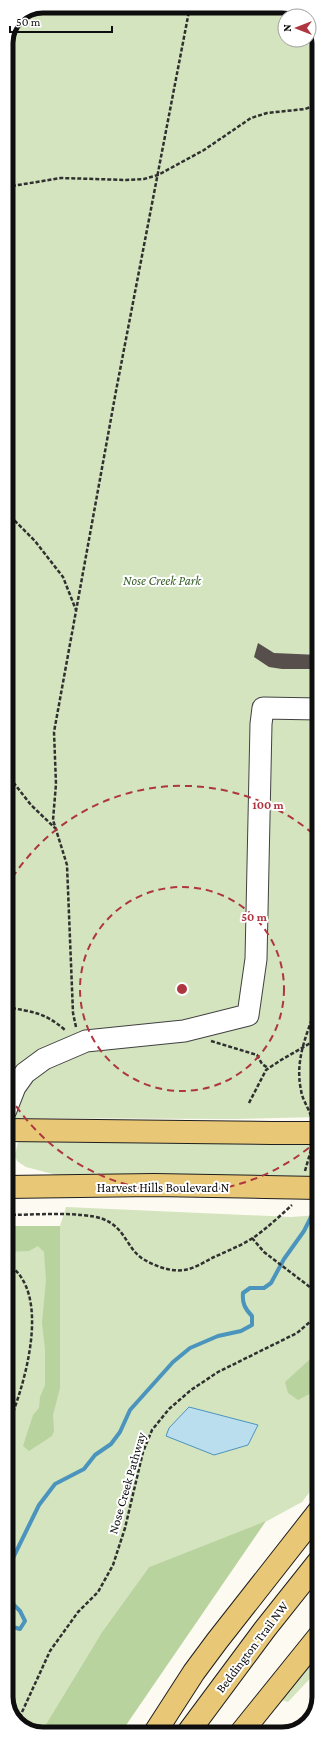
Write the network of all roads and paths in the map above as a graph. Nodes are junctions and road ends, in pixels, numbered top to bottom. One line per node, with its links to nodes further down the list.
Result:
1 (189, 13): 3 (path)
2 (312, 106): 3 (path)
3 (158, 175): 4 (path); 6 (path)
4 (13, 186)
5 (13, 519): 6 (path)
6 (77, 610): 9 (path)
7 (312, 709): 13 (street)
8 (13, 782): 9 (path)
9 (55, 828): 13 (path)
10 (13, 1008): 11 (path)
11 (65, 1030)
12 (208, 1040): 15 (path)
13 (86, 1041): 16 (street)
14 (312, 1042): 15 (path)
15 (268, 1068): 17 (path)
16 (13, 1092)
17 (249, 1102)
18 (13, 1130): 19 (main road, bridge)
19 (312, 1133)
20 (13, 1187): 21 (main road, Harvest Hills Boulevard N, bridge)
21 (312, 1188)
22 (13, 1215): 24 (path)
23 (13, 1269): 26 (path)
24 (312, 1289)
25 (312, 1319): 30 (path, Nose Creek Pathway)
26 (13, 1412)
27 (312, 1520): 31 (main road)
28 (312, 1570): 32 (main road, Beddington Trail NW)
29 (312, 1645): 33 (main road)
30 (20, 1716)
31 (159, 1727)
32 (192, 1727)
33 (246, 1727)

